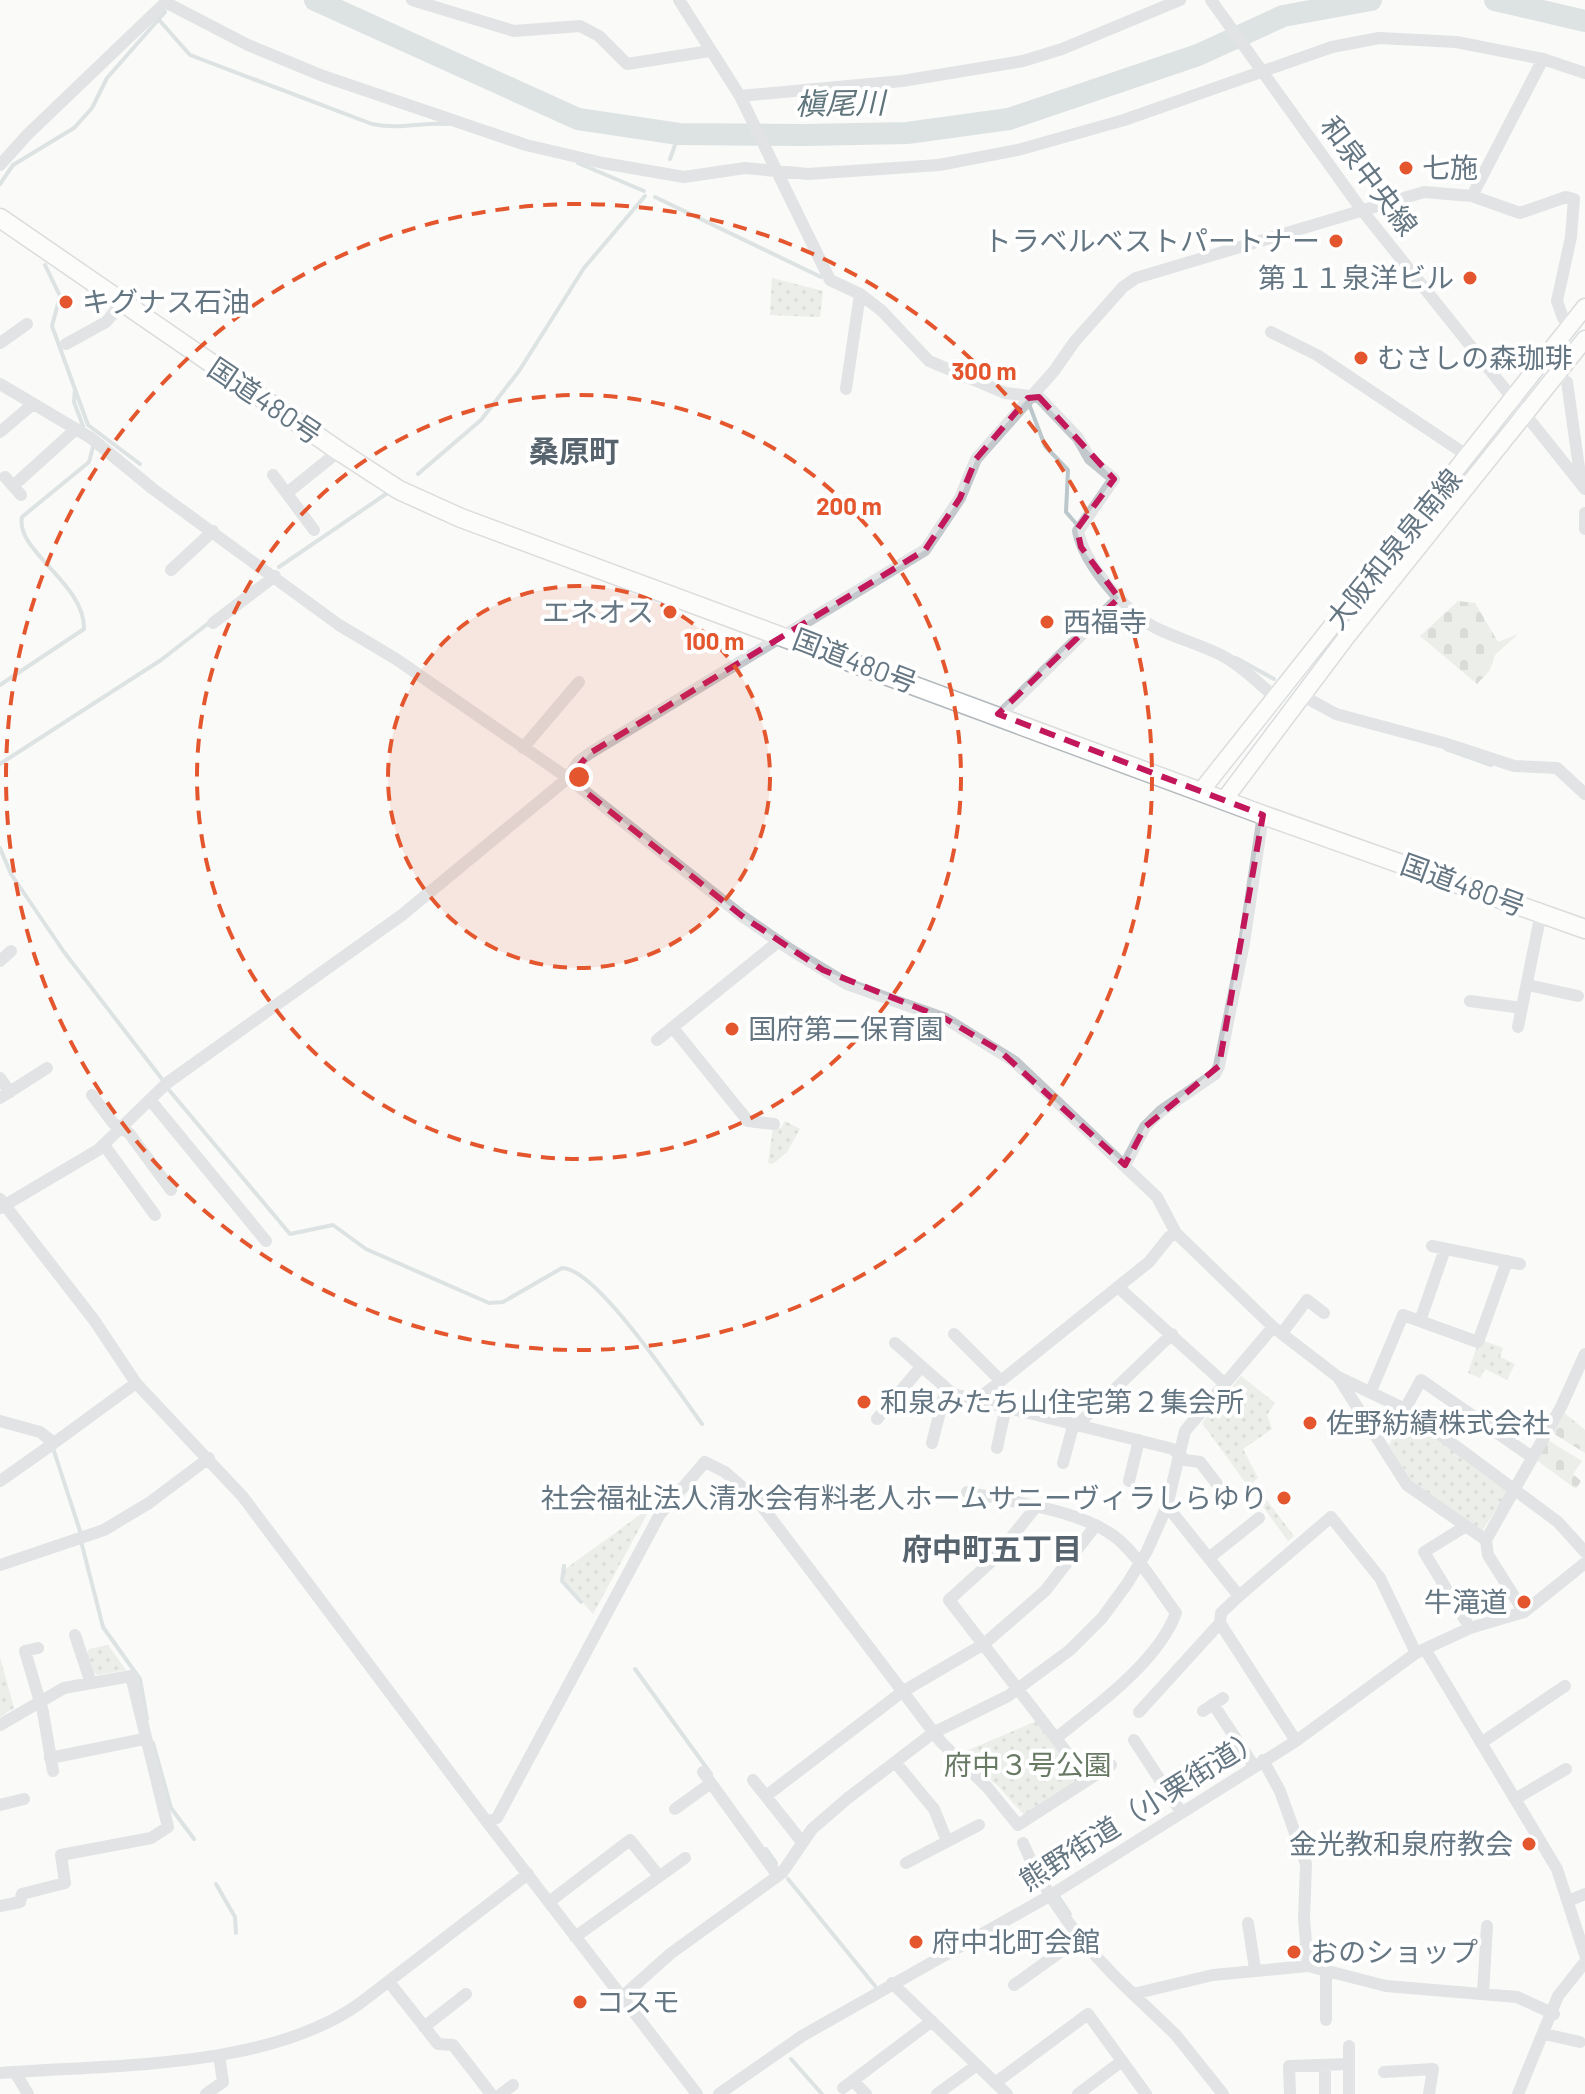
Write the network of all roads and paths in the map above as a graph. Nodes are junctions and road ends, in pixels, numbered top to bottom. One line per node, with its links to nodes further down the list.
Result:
1 (412, 0): 6 (street)
2 (679, 0): 6 (street)
3 (1180, 0): 10 (street)
4 (1211, 0): 8 (street, 和泉中央線)
5 (166, 1): 11 (street); 12 (street)
6 (710, 51): 10 (street)
7 (1543, 59): 8 (street); 9 (street); 13 (street)
8 (1260, 71): 12 (street); 14 (street, 和泉中央線)
9 (1585, 73)
10 (740, 96): 12 (street)
11 (0, 165)
12 (776, 169): 16 (street)
13 (1472, 196): 14 (street); 20 (street)
14 (1361, 209): 29 (street); 30 (street, 和泉中央線)
15 (0, 218): 17 (highway, 国道480号)
16 (860, 294): 28 (street); 29 (street)
17 (122, 303): 24 (street); 35 (highway, 国道480号)
18 (1585, 307): 20 (main road, 大阪和泉泉南線)
19 (27, 324): 23 (street)
20 (1571, 325): 30 (main road, 大阪和泉泉南線)
21 (1271, 332): 36 (street)
22 (1585, 339): 25 (main road, 大阪和泉泉南線)
23 (0, 343)
24 (66, 344)
25 (1579, 357): 32 (main road, 大阪和泉泉南線)
26 (1567, 382): 39 (street)
27 (0, 384): 31 (street)
28 (846, 389)
29 (1028, 398): 49 (street); 51 (street)
30 (1513, 399): 32 (street, 和泉中央線); 36 (main road, 大阪和泉泉南線)
31 (33, 404): 33 (street); 34 (street)
32 (1526, 414): 39 (street, 和泉中央線); 53 (main road, 大阪和泉泉南線)
33 (75, 430): 38 (street); 44 (street)
34 (0, 432)
35 (339, 451): 40 (street); 51 (highway, 国道480号)
36 (1468, 456): 54 (main road, 大阪和泉泉南線)
37 (273, 475): 40 (street)
38 (13, 486)
39 (1584, 487)
40 (287, 493): 43 (street)
41 (1585, 513): 42 (street)
42 (1585, 529)
43 (314, 530)
44 (213, 531): 46 (street); 48 (street)
45 (171, 550): 46 (street)
46 (184, 558): 47 (street)
47 (171, 570)
48 (275, 576): 50 (street); 56 (street)
49 (1119, 598): 54 (street); 55 (street)
50 (213, 623)
51 (784, 635): 55 (highway, 国道480号); 57 (street)
52 (579, 682): 56 (street)
53 (1303, 696): 59 (street); 60 (main road, 大阪和泉泉南線)
54 (1275, 697): 58 (main road, 大阪和泉泉南線)
55 (1000, 715): 58 (highway, 国道480号)
56 (523, 748): 57 (street)
57 (568, 778): 64 (street); 78 (street)
58 (1201, 791): 60 (highway, 国道480号)
59 (1585, 794)
60 (1224, 800): 61 (highway, 国道480号)
61 (1263, 815): 62 (highway, 国道480号); 82 (street)
62 (1541, 913): 63 (highway, 国道480号); 67 (street)
63 (1585, 929)
64 (779, 941): 72 (street); 82 (street)
65 (11, 951): 66 (street)
66 (0, 961)
67 (1528, 985): 68 (street); 70 (street)
68 (1578, 996)
69 (1470, 1001): 70 (street)
70 (1522, 1008): 71 (street)
71 (1518, 1027)
72 (673, 1028): 73 (street); 79 (street)
73 (657, 1040)
74 (47, 1068): 76 (street)
75 (0, 1078): 76 (street)
76 (5, 1095)
77 (92, 1095): 80 (street)
78 (151, 1101): 80 (street); 87 (street)
79 (774, 1124)
80 (122, 1128): 81 (street); 83 (street)
81 (104, 1145): 84 (street); 85 (street)
82 (1125, 1165): 86 (street)
83 (162, 1186)
84 (1, 1204): 99 (street)
85 (155, 1215)
86 (1176, 1233): 88 (street); 91 (street)
87 (247, 1239)
88 (1118, 1287): 93 (street); 98 (street)
89 (1324, 1313): 91 (street)
90 (1420, 1321): 90 (street); 102 (street)
91 (1278, 1330): 97 (street); 100 (street)
92 (954, 1334): 98 (street)
93 (1172, 1334): 100 (street); 108 (street)
94 (895, 1343): 96 (street)
95 (1585, 1354): 114 (street)
96 (921, 1367): 101 (street); 106 (street)
97 (1338, 1377): 102 (street); 126 (street)
98 (1001, 1381): 103 (street)
99 (136, 1383): 110 (street); 115 (street)
100 (1225, 1384): 113 (street)
101 (949, 1391): 103 (street); 111 (street)
102 (1371, 1391): 105 (street)
103 (977, 1400): 104 (street)
104 (1006, 1406): 108 (street); 112 (street)
105 (1405, 1409): 114 (street); 120 (street)
106 (877, 1419)
107 (0, 1421): 110 (street)
108 (1078, 1424): 109 (street); 116 (street)
109 (1139, 1440): 113 (street); 118 (street)
110 (54, 1443): 117 (street)
111 (932, 1443)
112 (997, 1448)
113 (1180, 1452): 119 (street); 122 (street)
114 (1532, 1457): 120 (street)
115 (209, 1458): 132 (street); 167 (street)
116 (1063, 1463)
117 (0, 1481)
118 (1129, 1481)
119 (1217, 1484)
120 (1515, 1491): 127 (street); 128 (street)
121 (967, 1492): 123 (street)
122 (1167, 1506): 129 (street); 130 (street)
123 (1035, 1508): 125 (street); 138 (street)
124 (1259, 1518): 129 (street)
125 (1096, 1525): 130 (street); 138 (street)
126 (1466, 1526): 127 (street); 136 (street)
127 (1486, 1540): 134 (street)
128 (1585, 1552)
129 (1210, 1557): 133 (street)
130 (1140, 1563): 143 (street); 150 (street)
131 (1585, 1563): 134 (street, 熊野街道（小栗街道）)
132 (0, 1565)
133 (1239, 1596): 135 (street); 140 (street)
134 (1524, 1612): 136 (street, 熊野街道（小栗街道）)
135 (1220, 1623): 147 (street); 153 (street)
136 (1470, 1628): 140 (street, 熊野街道（小栗街道）)
137 (82, 1642): 141 (street)
138 (984, 1644): 143 (street); 144 (street)
139 (38, 1648): 145 (street)
140 (1420, 1651): 153 (street, 熊野街道（小栗街道）); 154 (street)
141 (91, 1683): 145 (street); 151 (street)
142 (1565, 1686): 154 (street)
143 (1019, 1689): 149 (street); 150 (street)
144 (902, 1692): 149 (street); 161 (street); 167 (street)
145 (38, 1701): 148 (street); 151 (street)
146 (1213, 1704): 156 (street)
147 (1139, 1712)
148 (0, 1725)
149 (933, 1733): 155 (street); 160 (street)
150 (1056, 1738): 160 (street)
151 (144, 1739): 181 (street)
152 (1134, 1740): 166 (street)
153 (1296, 1741): 156 (street, 熊野街道（小栗街道）)
154 (1481, 1743): 162 (street)
155 (895, 1762): 169 (street); 170 (street)
156 (1258, 1763): 166 (street, 熊野街道（小栗街道）); 188 (street)
157 (1111, 1765): 160 (street)
158 (1566, 1769): 162 (street)
159 (753, 1780): 161 (street)
160 (1088, 1780)
161 (766, 1796): 170 (street)
162 (1517, 1798): 179 (street)
163 (24, 1799): 165 (street)
164 (679, 1801): 176 (street)
165 (0, 1805)
166 (1181, 1812): 178 (street, 熊野街道（小栗街道）)
167 (487, 1822): 174 (street)
168 (979, 1825): 169 (street)
169 (947, 1841): 172 (street)
170 (802, 1842): 176 (street)
171 (1023, 1843): 178 (street)
172 (911, 1855)
173 (685, 1858): 175 (street)
174 (528, 1874): 180 (street); 191 (street)
175 (659, 1876): 180 (street); 184 (street)
176 (778, 1876): 197 (street)
177 (1585, 1894): 179 (street)
178 (1051, 1895): 185 (street); 192 (street, 熊野街道（小栗街道）)
179 (1568, 1901): 186 (street)
180 (549, 1902): 184 (street)
181 (0, 1906)
182 (1248, 1923): 189 (street)
183 (1487, 1926): 194 (street)
184 (575, 1937): 197 (street)
185 (1081, 1937): 193 (street); 196 (street)
186 (1585, 1955)
187 (1585, 1962): 198 (street)
188 (1308, 1966): 189 (street); 190 (street)
189 (1255, 1969): 196 (street)
190 (1326, 1972): 194 (street); 199 (street)
191 (389, 1982): 201 (street); 205 (street)
192 (892, 1983): 200 (street); 220 (street, 熊野街道（小栗街道）)
193 (1014, 1985)
194 (1483, 1993): 198 (street)
195 (466, 1994): 201 (street)
196 (1133, 1994): 226 (street)
197 (622, 1997): 219 (street)
198 (1554, 2014): 202 (street)
199 (1326, 2020)
200 (932, 2021): 208 (street); 221 (street)
201 (424, 2027): 217 (street)
202 (1544, 2034): 203 (street); 231 (street)
203 (1580, 2042)
204 (1349, 2046): 207 (street)
205 (219, 2055): 210 (street); 216 (street)
206 (1122, 2061): 213 (street); 224 (street); 225 (street)
207 (1349, 2064): 209 (street); 229 (street)
208 (977, 2065): 213 (street); 222 (street)
209 (1325, 2065): 227 (street); 228 (street)
210 (15, 2072): 212 (street); 215 (street)
211 (1384, 2072): 230 (street)
212 (0, 2073)
213 (995, 2083): 223 (street)
214 (513, 2085): 218 (street)
215 (28, 2094)
216 (206, 2094)
217 (491, 2094)
218 (501, 2094)
219 (697, 2094)
220 (719, 2094)
221 (866, 2094)
222 (937, 2094)
223 (1007, 2094)
224 (1078, 2094)
225 (1146, 2094)
226 (1223, 2094)
227 (1290, 2094)
228 (1325, 2094)
229 (1349, 2094)
230 (1429, 2094)
231 (1518, 2094)

